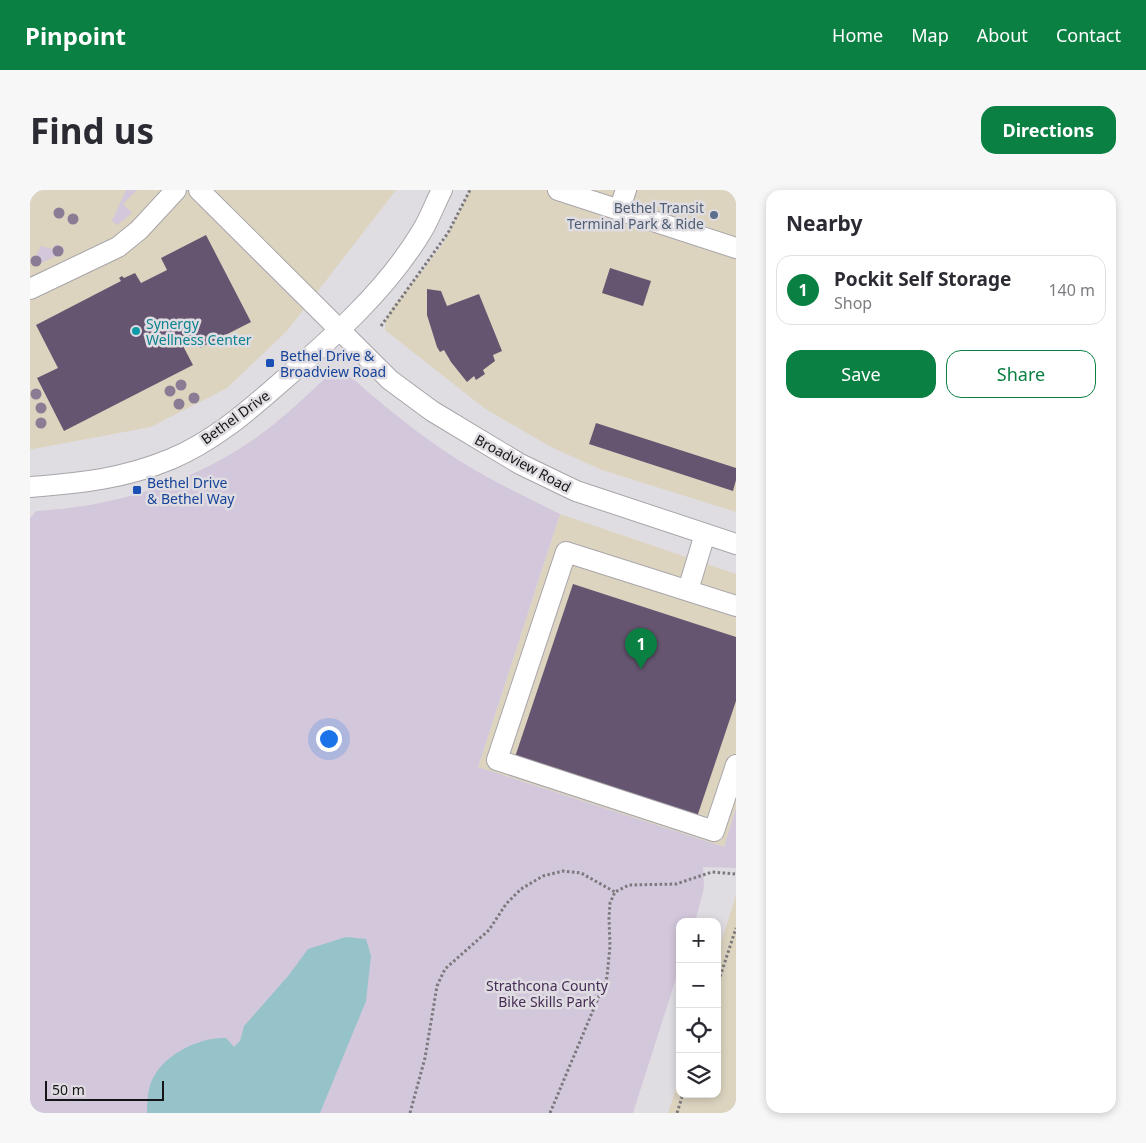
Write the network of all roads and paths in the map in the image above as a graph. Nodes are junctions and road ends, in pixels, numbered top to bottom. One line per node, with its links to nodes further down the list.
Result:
1 (176, 190): 9 (street)
2 (199, 190): 11 (street, Broadview Road)
3 (442, 190): 11 (street, Bethel Drive)
4 (470, 190): 10 (path)
5 (558, 190): 7 (street)
6 (626, 190): 7 (street)
7 (619, 210): 8 (street)
8 (736, 248)
9 (30, 290)
10 (381, 326)
11 (339, 330): 12 (street, Bethel Drive); 13 (street, Broadview Road)
12 (30, 487)
13 (705, 534): 14 (street, Broadview Road); 15 (street)
14 (736, 544)
15 (688, 590): 16 (street); 17 (street)
16 (736, 606)
17 (736, 765)
18 (736, 874): 19 (path)
19 (615, 892): 23 (path); 24 (path)
20 (736, 928): 21 (path)
21 (721, 974)
22 (682, 1098): 25 (path)
23 (410, 1113)
24 (550, 1113)
25 (677, 1113)

